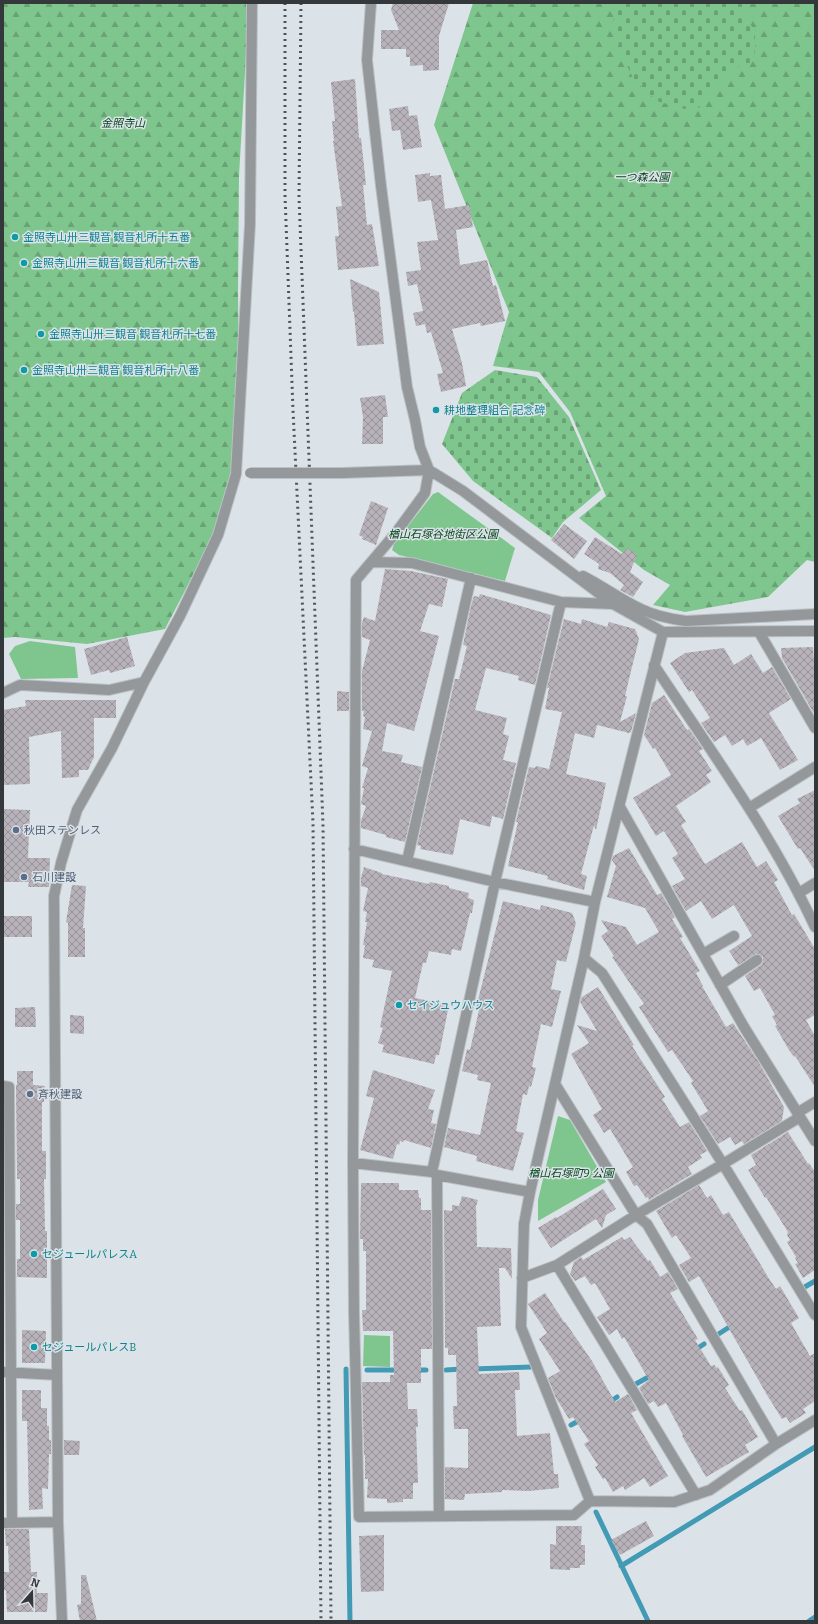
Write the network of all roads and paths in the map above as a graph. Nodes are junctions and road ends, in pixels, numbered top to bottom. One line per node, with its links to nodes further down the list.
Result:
1 (252, 3): 4 (street)
2 (371, 3): 3 (street)
3 (429, 470): 4 (street, bridge); 5 (street); 6 (street)
4 (236, 474): 15 (street)
5 (372, 562): 7 (street); 21 (street)
6 (564, 567): 9 (street); 10 (street)
7 (471, 578): 8 (street); 22 (street)
8 (561, 602): 9 (street); 23 (street)
9 (613, 604): 12 (street)
10 (815, 614)
11 (815, 631): 13 (street)
12 (663, 632): 13 (street); 14 (street)
13 (759, 632): 17 (street)
14 (654, 665): 19 (street); 20 (street)
15 (144, 682): 16 (street); 47 (street)
16 (3, 693)
17 (815, 728)
18 (815, 767): 20 (street)
19 (620, 807): 26 (street); 29 (street)
20 (749, 808): 25 (street)
21 (354, 849): 22 (street); 38 (street)
22 (407, 861): 23 (street)
23 (495, 882): 26 (street); 40 (street)
24 (815, 883): 25 (street)
25 (799, 893): 27 (street)
26 (595, 902): 30 (street)
27 (815, 927)
28 (734, 936): 29 (street)
29 (703, 954): 32 (street)
30 (584, 958): 33 (street); 39 (street)
31 (757, 960): 32 (street)
32 (720, 985): 36 (street)
33 (555, 1084): 41 (street); 42 (street)
34 (3, 1086): 46 (street)
35 (815, 1102): 36 (street)
36 (798, 1115): 37 (street); 39 (street)
37 (815, 1141)
38 (353, 1162): 40 (street); 52 (street)
39 (723, 1164): 42 (street); 45 (street)
40 (434, 1173): 41 (street); 52 (street)
41 (530, 1192): 44 (street)
42 (636, 1215): 43 (street); 49 (street)
43 (557, 1265): 44 (street); 50 (street)
44 (522, 1278): 51 (street)
45 (815, 1314)
46 (7, 1372): 47 (street); 54 (street)
47 (57, 1375): 53 (street)
48 (815, 1420): 49 (street)
49 (776, 1444): 50 (street)
50 (696, 1495): 51 (street)
51 (590, 1501): 52 (street)
52 (439, 1516)
53 (58, 1522): 54 (street); 55 (street)
54 (8, 1523)
55 (62, 1621)

